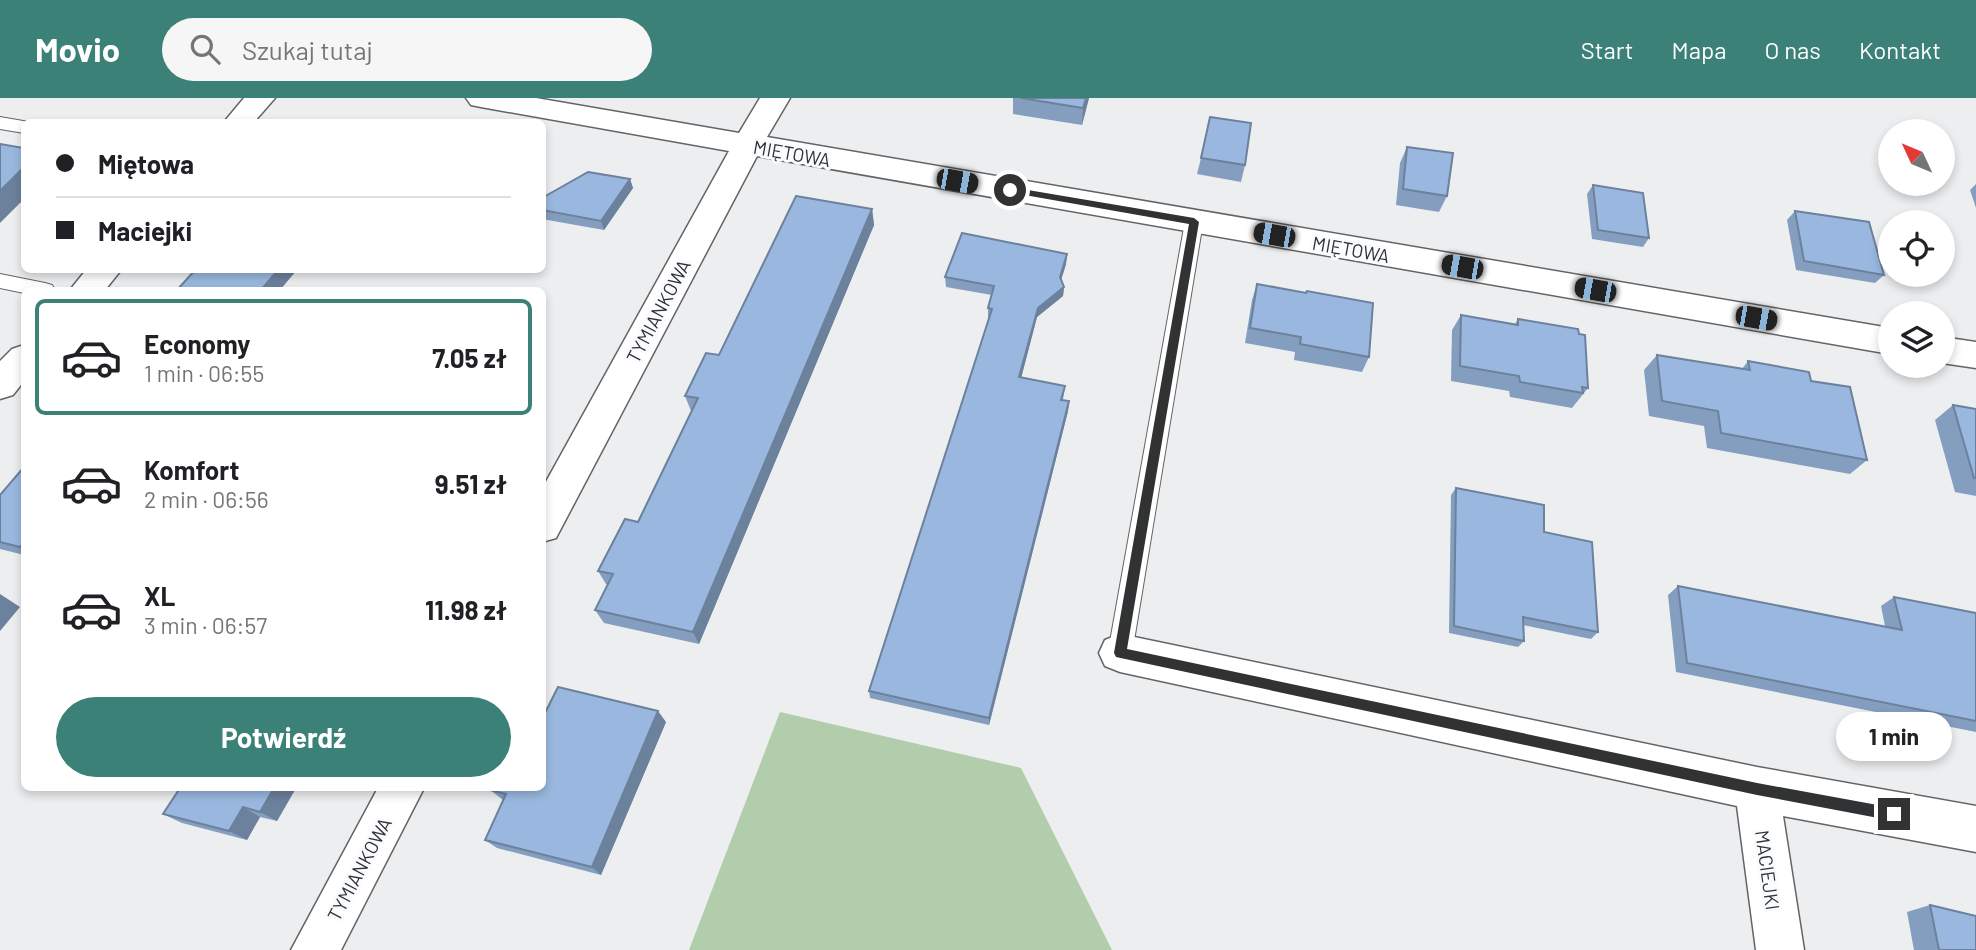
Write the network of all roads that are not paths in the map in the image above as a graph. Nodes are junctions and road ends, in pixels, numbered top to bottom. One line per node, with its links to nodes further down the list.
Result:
1 (260, 98): 4 (street)
2 (481, 98): 7 (street, MIĘTOWA)
3 (775, 98): 7 (street, TYMIANKOWA)
4 (241, 119)
5 (0, 123): 6 (lane)
6 (21, 126)
7 (747, 145): 8 (street, MIĘTOWA); 18 (street, TYMIANKOWA)
8 (1194, 222): 13 (street, MIĘTOWA); 19 (lane)
9 (102, 273): 12 (street)
10 (0, 281): 11 (lane)
11 (30, 287)
12 (89, 287)
13 (1878, 339)
14 (1955, 352): 15 (street)
15 (1976, 355)
16 (21, 361): 17 (street)
17 (0, 385)
18 (546, 519)
19 (1120, 653): 20 (street)
20 (1757, 789): 22 (street); 24 (street, MACIEJKI)
21 (400, 791): 23 (street, TYMIANKOWA)
22 (1976, 829)
23 (315, 950)
24 (1780, 950)

